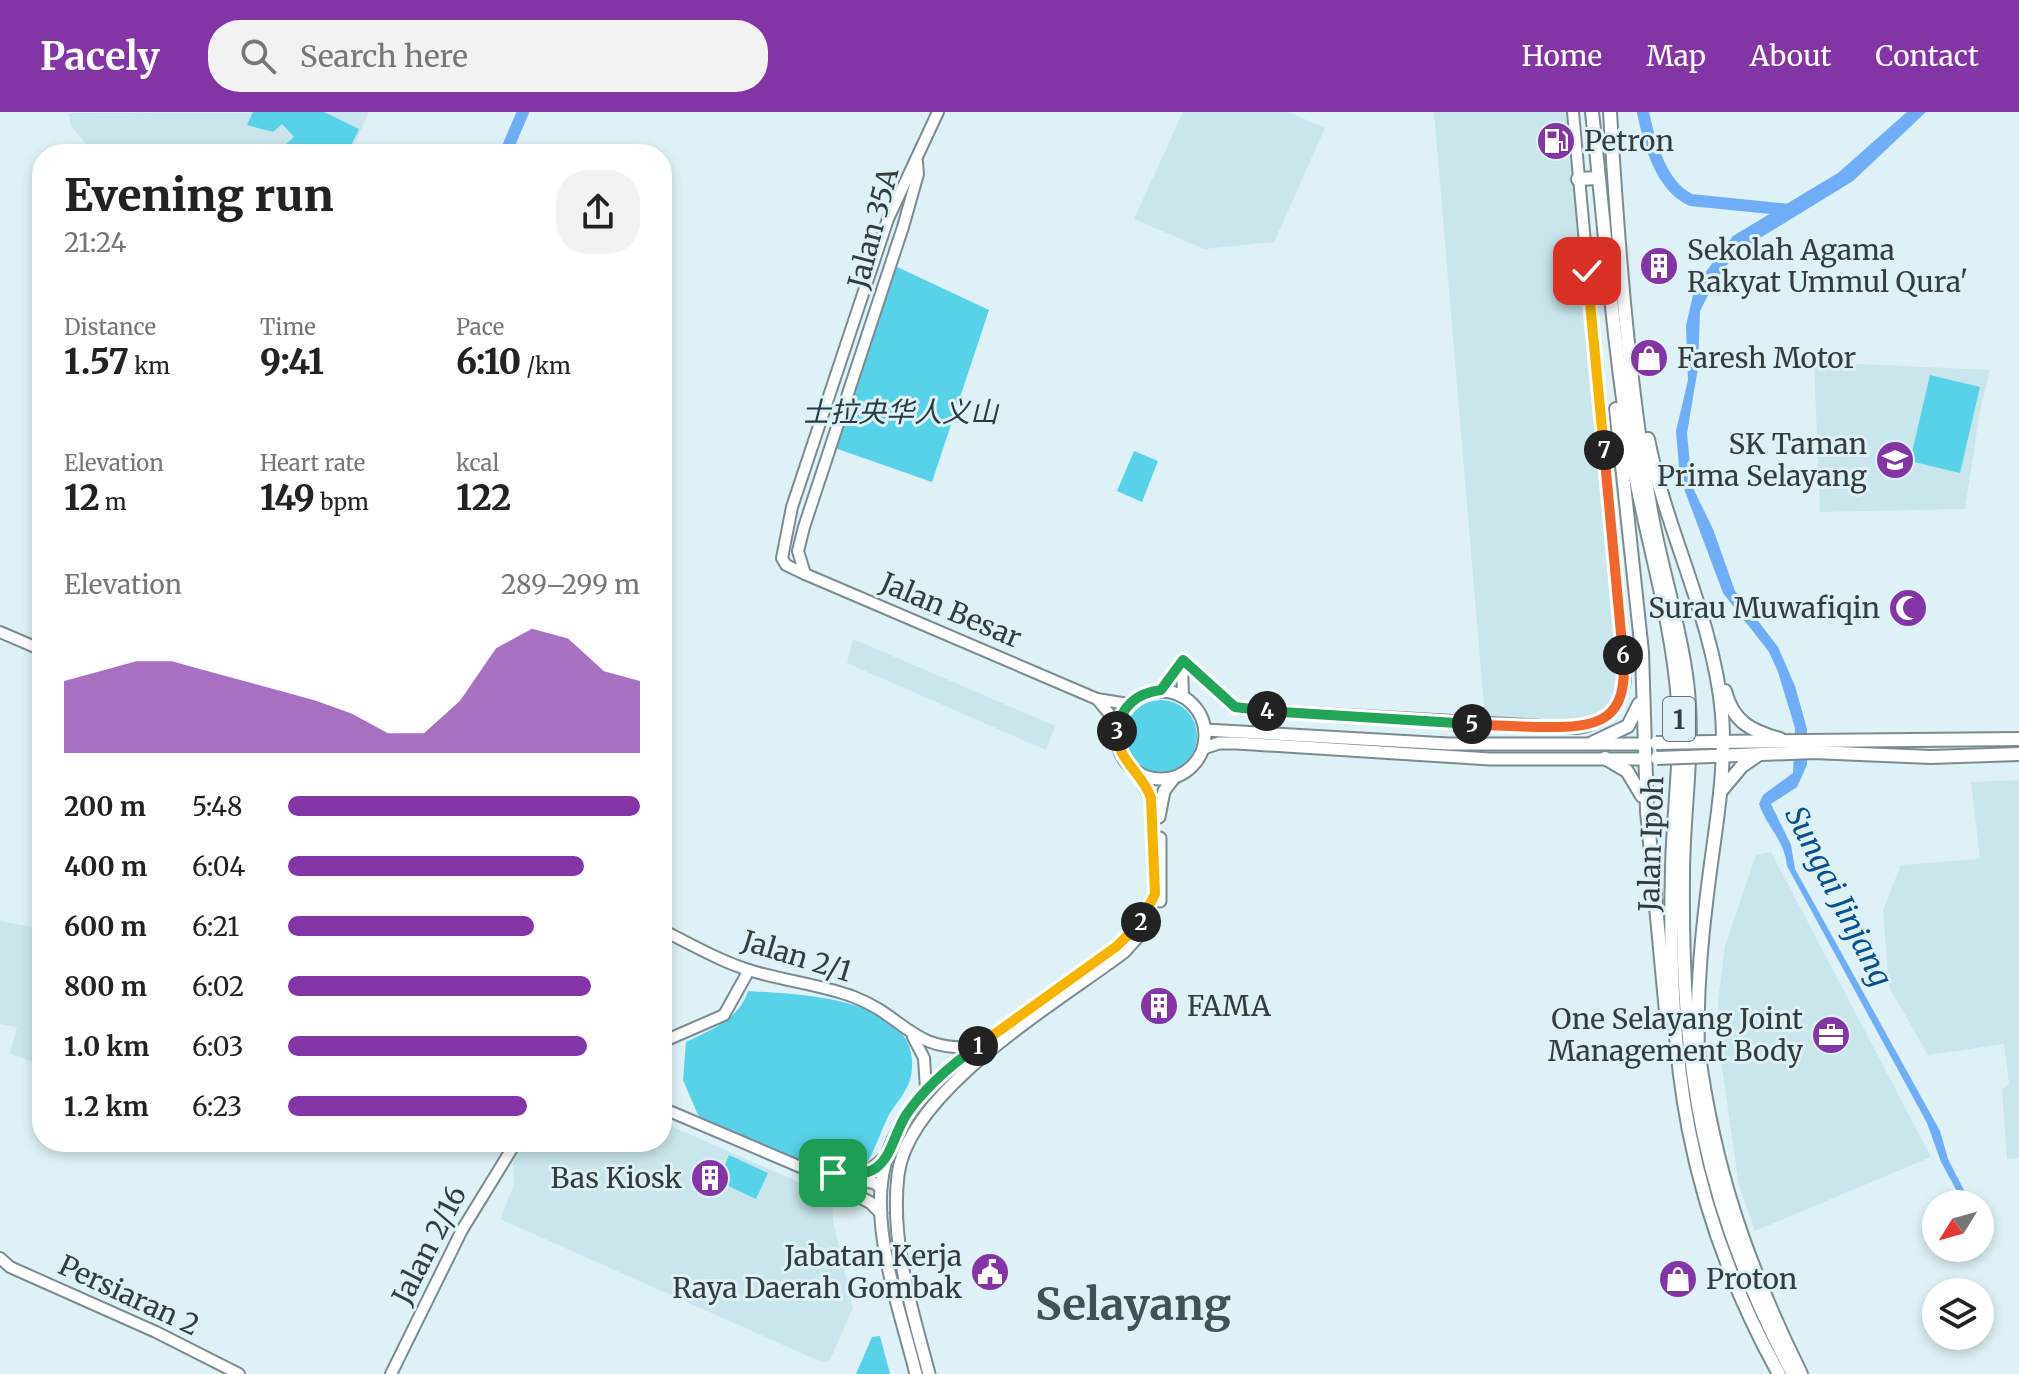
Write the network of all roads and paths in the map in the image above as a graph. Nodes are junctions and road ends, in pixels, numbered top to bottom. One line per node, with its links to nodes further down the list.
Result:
1 (938, 112): 5 (street)
2 (1573, 112): 7 (street)
3 (1590, 112): 6 (main road, Jalan Ipoh / 1)
4 (1610, 112): 8 (main road, Jalan Ipoh / 1)
5 (917, 162): 10 (street, Jalan 35A); 11 (street, Jalan 35A)
6 (1598, 178): 7 (main road); 9 (main road, Jalan Ipoh / 1)
7 (1578, 179): 14 (street)
8 (1621, 267): 15 (main road); 36 (main road, Jalan Ipoh / 1)
9 (1609, 287): 17 (main road); 52 (main road, Jalan Ipoh / 1)
10 (786, 565): 11 (street, Jalan Besar)
11 (805, 574): 19 (street, Jalan Besar)
12 (0, 632): 13 (street)
13 (32, 646)
14 (1183, 660): 16 (street); 18 (street)
15 (1714, 662): 23 (main road); 25 (main road)
16 (1161, 690): 18 (main road); 20 (main road)
17 (1642, 690): 26 (main road); 27 (main road)
18 (1183, 696): 22 (main road)
19 (1097, 699): 20 (street, Jalan Besar); 21 (street, Jalan Besar)
20 (1128, 704): 21 (main road)
21 (1118, 724): 35 (main road)
22 (1205, 730): 26 (main road); 29 (main road)
23 (1780, 739): 25 (main road); 28 (main road)
24 (2019, 739): 28 (main road)
25 (1717, 742): 27 (main road, bridge); 32 (main road)
26 (1592, 743): 27 (main road)
27 (1649, 744): 34 (main road)
28 (1812, 746): 30 (main road); 31 (main road)
29 (1204, 748): 33 (main road); 37 (main road)
30 (2019, 754)
31 (1758, 755): 32 (main road); 38 (main road)
32 (1717, 756): 34 (main road, bridge); 38 (main road)
33 (1605, 758): 34 (main road); 39 (main road)
34 (1650, 758): 39 (main road)
35 (1136, 771): 37 (main road); 44 (main road)
36 (1689, 775): 45 (main road); 63 (main road, Jalan Ipoh / 1)
37 (1174, 778): 49 (main road)
38 (1721, 791): 45 (main road)
39 (1647, 811): 52 (main road)
40 (672, 935): 41 (street, Jalan 2/1)
41 (749, 970): 42 (street, Jalan 2/1); 43 (street)
42 (913, 1037): 44 (street, Jalan 2/1); 46 (street)
43 (672, 1038)
44 (976, 1047): 46 (main road)
45 (1698, 1052): 64 (main road)
46 (926, 1089): 48 (main road)
47 (672, 1112): 53 (street)
48 (902, 1124): 49 (main road); 51 (main road)
49 (914, 1132): 57 (main road)
50 (510, 1152): 59 (street, Jalan 2/16)
51 (887, 1156): 53 (main road); 54 (main road)
52 (1692, 1157): 62 (main road, Jalan Ipoh / 1)
53 (817, 1174): 54 (street); 55 (main road)
54 (881, 1188): 55 (main road); 57 (main road)
55 (881, 1213): 60 (main road)
56 (0, 1258): 58 (street, Persiaran 2)
57 (903, 1267): 61 (main road)
58 (239, 1374)
59 (391, 1374)
60 (916, 1374)
61 (929, 1374)
62 (1779, 1374)
63 (1793, 1374)
64 (1804, 1374)

